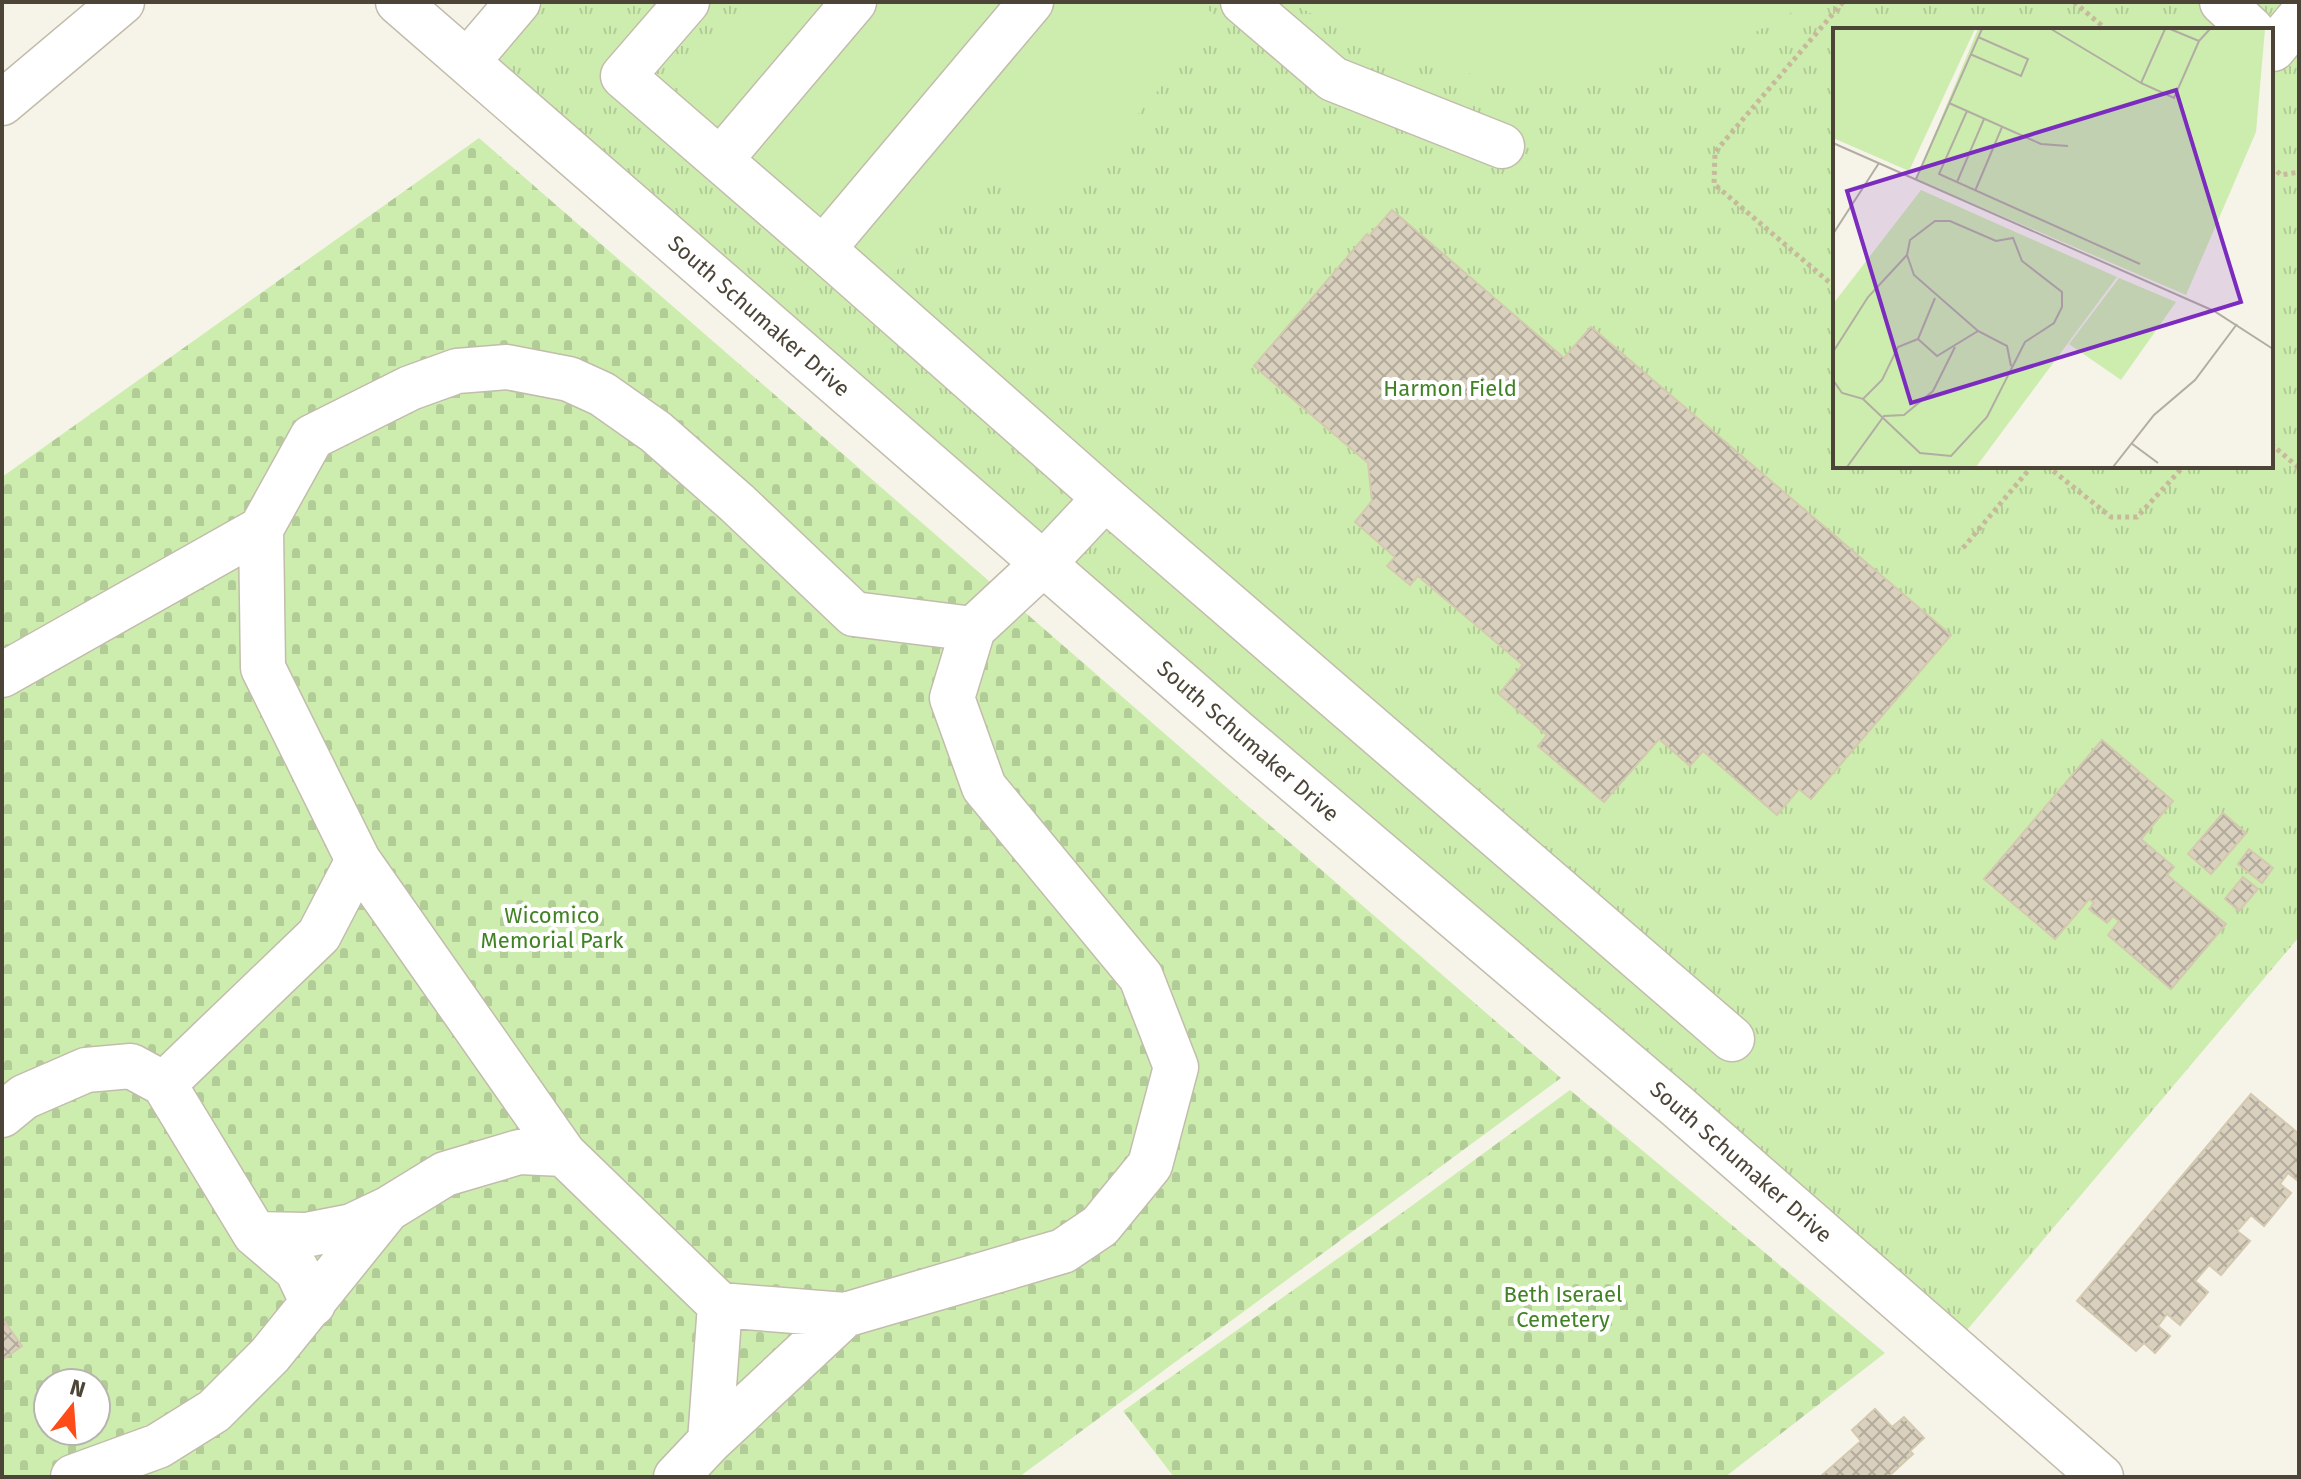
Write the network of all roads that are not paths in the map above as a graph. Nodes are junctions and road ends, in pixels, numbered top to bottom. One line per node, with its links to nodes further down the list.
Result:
1 (122, 2): 13 (street)
2 (398, 2): 12 (street, South Schumaker Drive)
3 (518, 2): 12 (street)
4 (687, 2): 15 (street)
5 (854, 2): 15 (street)
6 (1031, 2): 16 (street)
7 (1243, 2): 14 (street)
8 (2222, 2): 10 (street)
9 (2299, 18): 11 (street)
10 (2250, 28)
11 (2273, 49)
12 (467, 62): 19 (street, South Schumaker Drive)
13 (2, 103)
14 (1502, 146)
15 (720, 160): 16 (street)
16 (823, 249): 17 (street)
17 (1105, 498): 19 (street); 23 (street)
18 (261, 529): 20 (street); 21 (street); 22 (street)
19 (1044, 563): 20 (street); 35 (street, South Schumaker Drive)
20 (973, 629): 31 (street)
21 (2, 675)
22 (358, 860): 24 (street); 26 (street)
23 (1732, 1039)
24 (164, 1084): 25 (street); 28 (street)
25 (2, 1115)
26 (564, 1154): 27 (street); 30 (street)
27 (388, 1209): 28 (street); 29 (street)
28 (255, 1234): 29 (street)
29 (313, 1304): 33 (street)
30 (720, 1305): 31 (street); 32 (street)
31 (845, 1315): 32 (street)
32 (710, 1441): 34 (street)
33 (73, 1477)
34 (676, 1477)
35 (2101, 1477)

